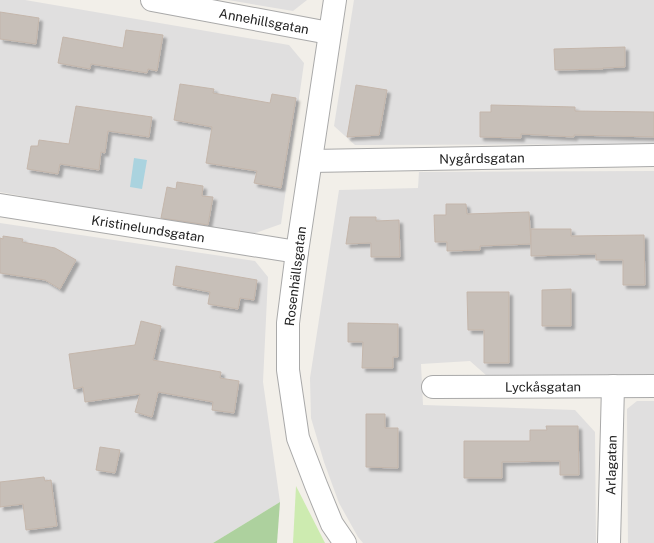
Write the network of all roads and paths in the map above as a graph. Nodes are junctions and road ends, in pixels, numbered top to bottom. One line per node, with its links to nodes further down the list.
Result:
1 (152, 0): 3 (street, Annehillsgatan)
2 (335, 0): 3 (street, Rosenhällsgatan)
3 (329, 33): 5 (street, Rosenhällsgatan)
4 (654, 155): 5 (street, Nygårdsgatan)
5 (311, 162): 7 (street, Rosenhällsgatan)
6 (0, 205): 7 (street, Kristinelundsgatan)
7 (297, 252): 11 (street, Rosenhällsgatan)
8 (613, 386): 9 (street, Lyckåsgatan); 10 (street, Lyckåsgatan); 12 (street, Arlagatan)
9 (654, 386)
10 (433, 387)
11 (345, 543)
12 (609, 543)

